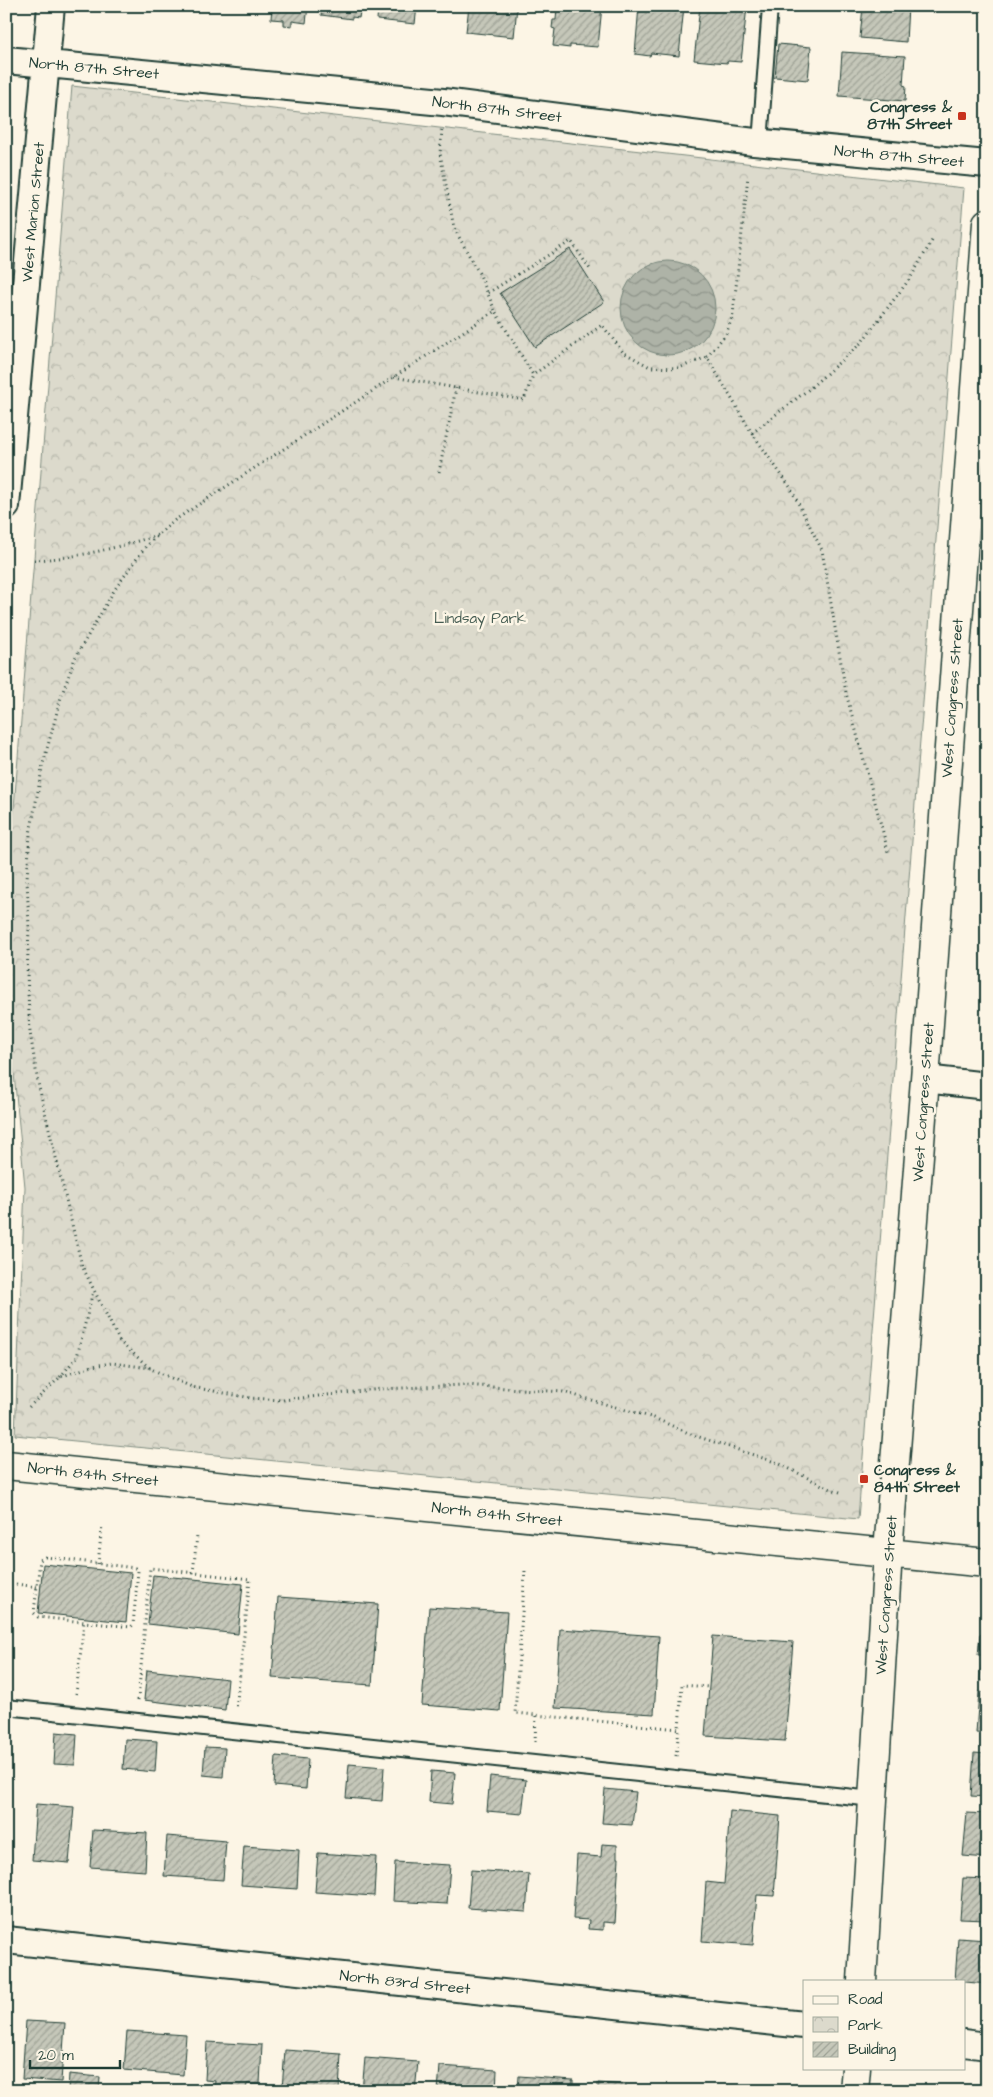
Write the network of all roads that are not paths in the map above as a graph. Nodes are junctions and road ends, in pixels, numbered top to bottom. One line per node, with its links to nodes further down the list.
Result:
1 (51, 6): 4 (street, West Marion Street)
2 (770, 6): 5 (lane)
3 (6, 60): 4 (street, North 87th Street)
4 (47, 64): 5 (street, North 87th Street); 8 (street, West Marion Street)
5 (760, 142): 6 (street, North 87th Street)
6 (987, 164)
7 (987, 222): 9 (street, West Congress Street)
8 (6, 506)
9 (925, 1080): 10 (street); 12 (street, West Congress Street)
10 (987, 1086)
11 (6, 1465): 12 (street, North 84th Street)
12 (888, 1552): 13 (street, North 84th Street); 15 (street, West Congress Street)
13 (987, 1563)
14 (6, 1707): 15 (lane)
15 (873, 1799): 17 (street, West Congress Street)
16 (6, 1940): 18 (street, North 83rd Street)
17 (862, 1980)
18 (803, 2025)
19 (966, 2043): 20 (street)
20 (987, 2046)
21 (856, 2070): 22 (street)
22 (854, 2091)

